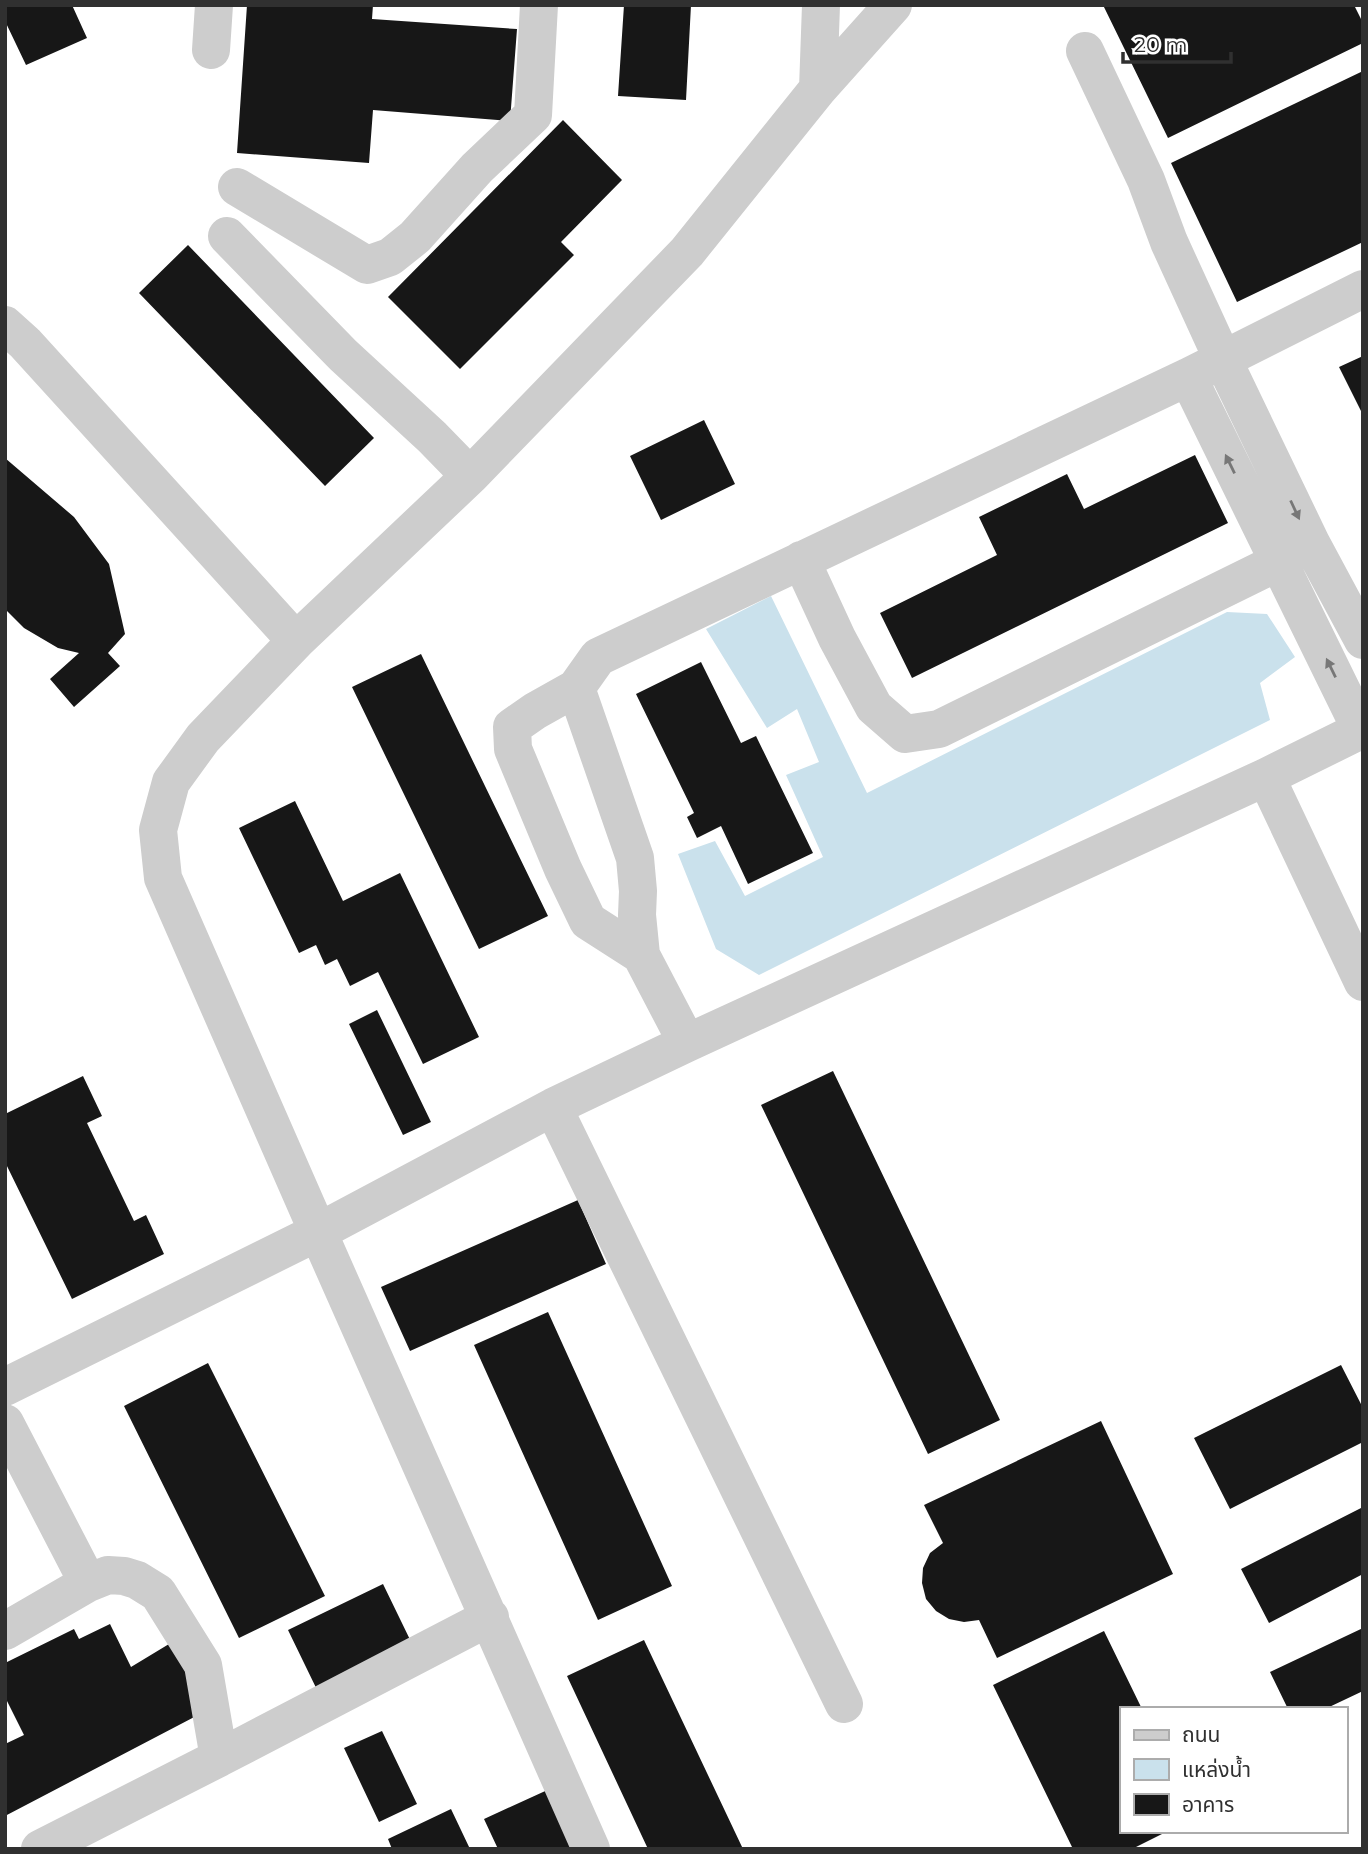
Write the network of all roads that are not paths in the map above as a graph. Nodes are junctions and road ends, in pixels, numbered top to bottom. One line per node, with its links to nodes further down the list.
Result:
1 (214, 5): 5 (lane)
2 (539, 5): 8 (lane)
3 (821, 5): 7 (lane)
4 (893, 5): 7 (lane)
5 (211, 50)
6 (1085, 51): 12 (lane)
7 (818, 89): 14 (lane)
8 (237, 187)
9 (226, 236): 14 (lane)
10 (1363, 289): 12 (lane)
11 (5, 325): 19 (lane)
12 (1223, 360): 13 (lane); 15 (lane, one-way to 15)
13 (1188, 377): 16 (lane); 17 (lane, one-way to 13)
14 (470, 476): 19 (lane)
15 (1311, 543): 17 (lane); 18 (lane)
16 (801, 560): 17 (lane); 20 (lane)
17 (1278, 562): 21 (lane, one-way to 17)
18 (1363, 640)
19 (296, 641): 28 (lane)
20 (576, 688): 24 (lane); 24 (lane)
21 (1362, 729): 22 (lane)
22 (1266, 777): 23 (lane); 26 (lane)
23 (1351, 923): 25 (lane)
24 (641, 955): 26 (lane)
25 (1363, 982)
26 (687, 1043): 27 (lane)
27 (553, 1107): 28 (lane); 34 (lane)
28 (318, 1232): 29 (lane); 32 (lane)
29 (5, 1387)
30 (5, 1423): 31 (lane)
31 (88, 1583): 33 (lane); 35 (lane)
32 (489, 1617): 35 (lane); 37 (lane)
33 (5, 1631)
34 (844, 1704)
35 (219, 1758): 36 (lane)
36 (40, 1849)
37 (591, 1849)

